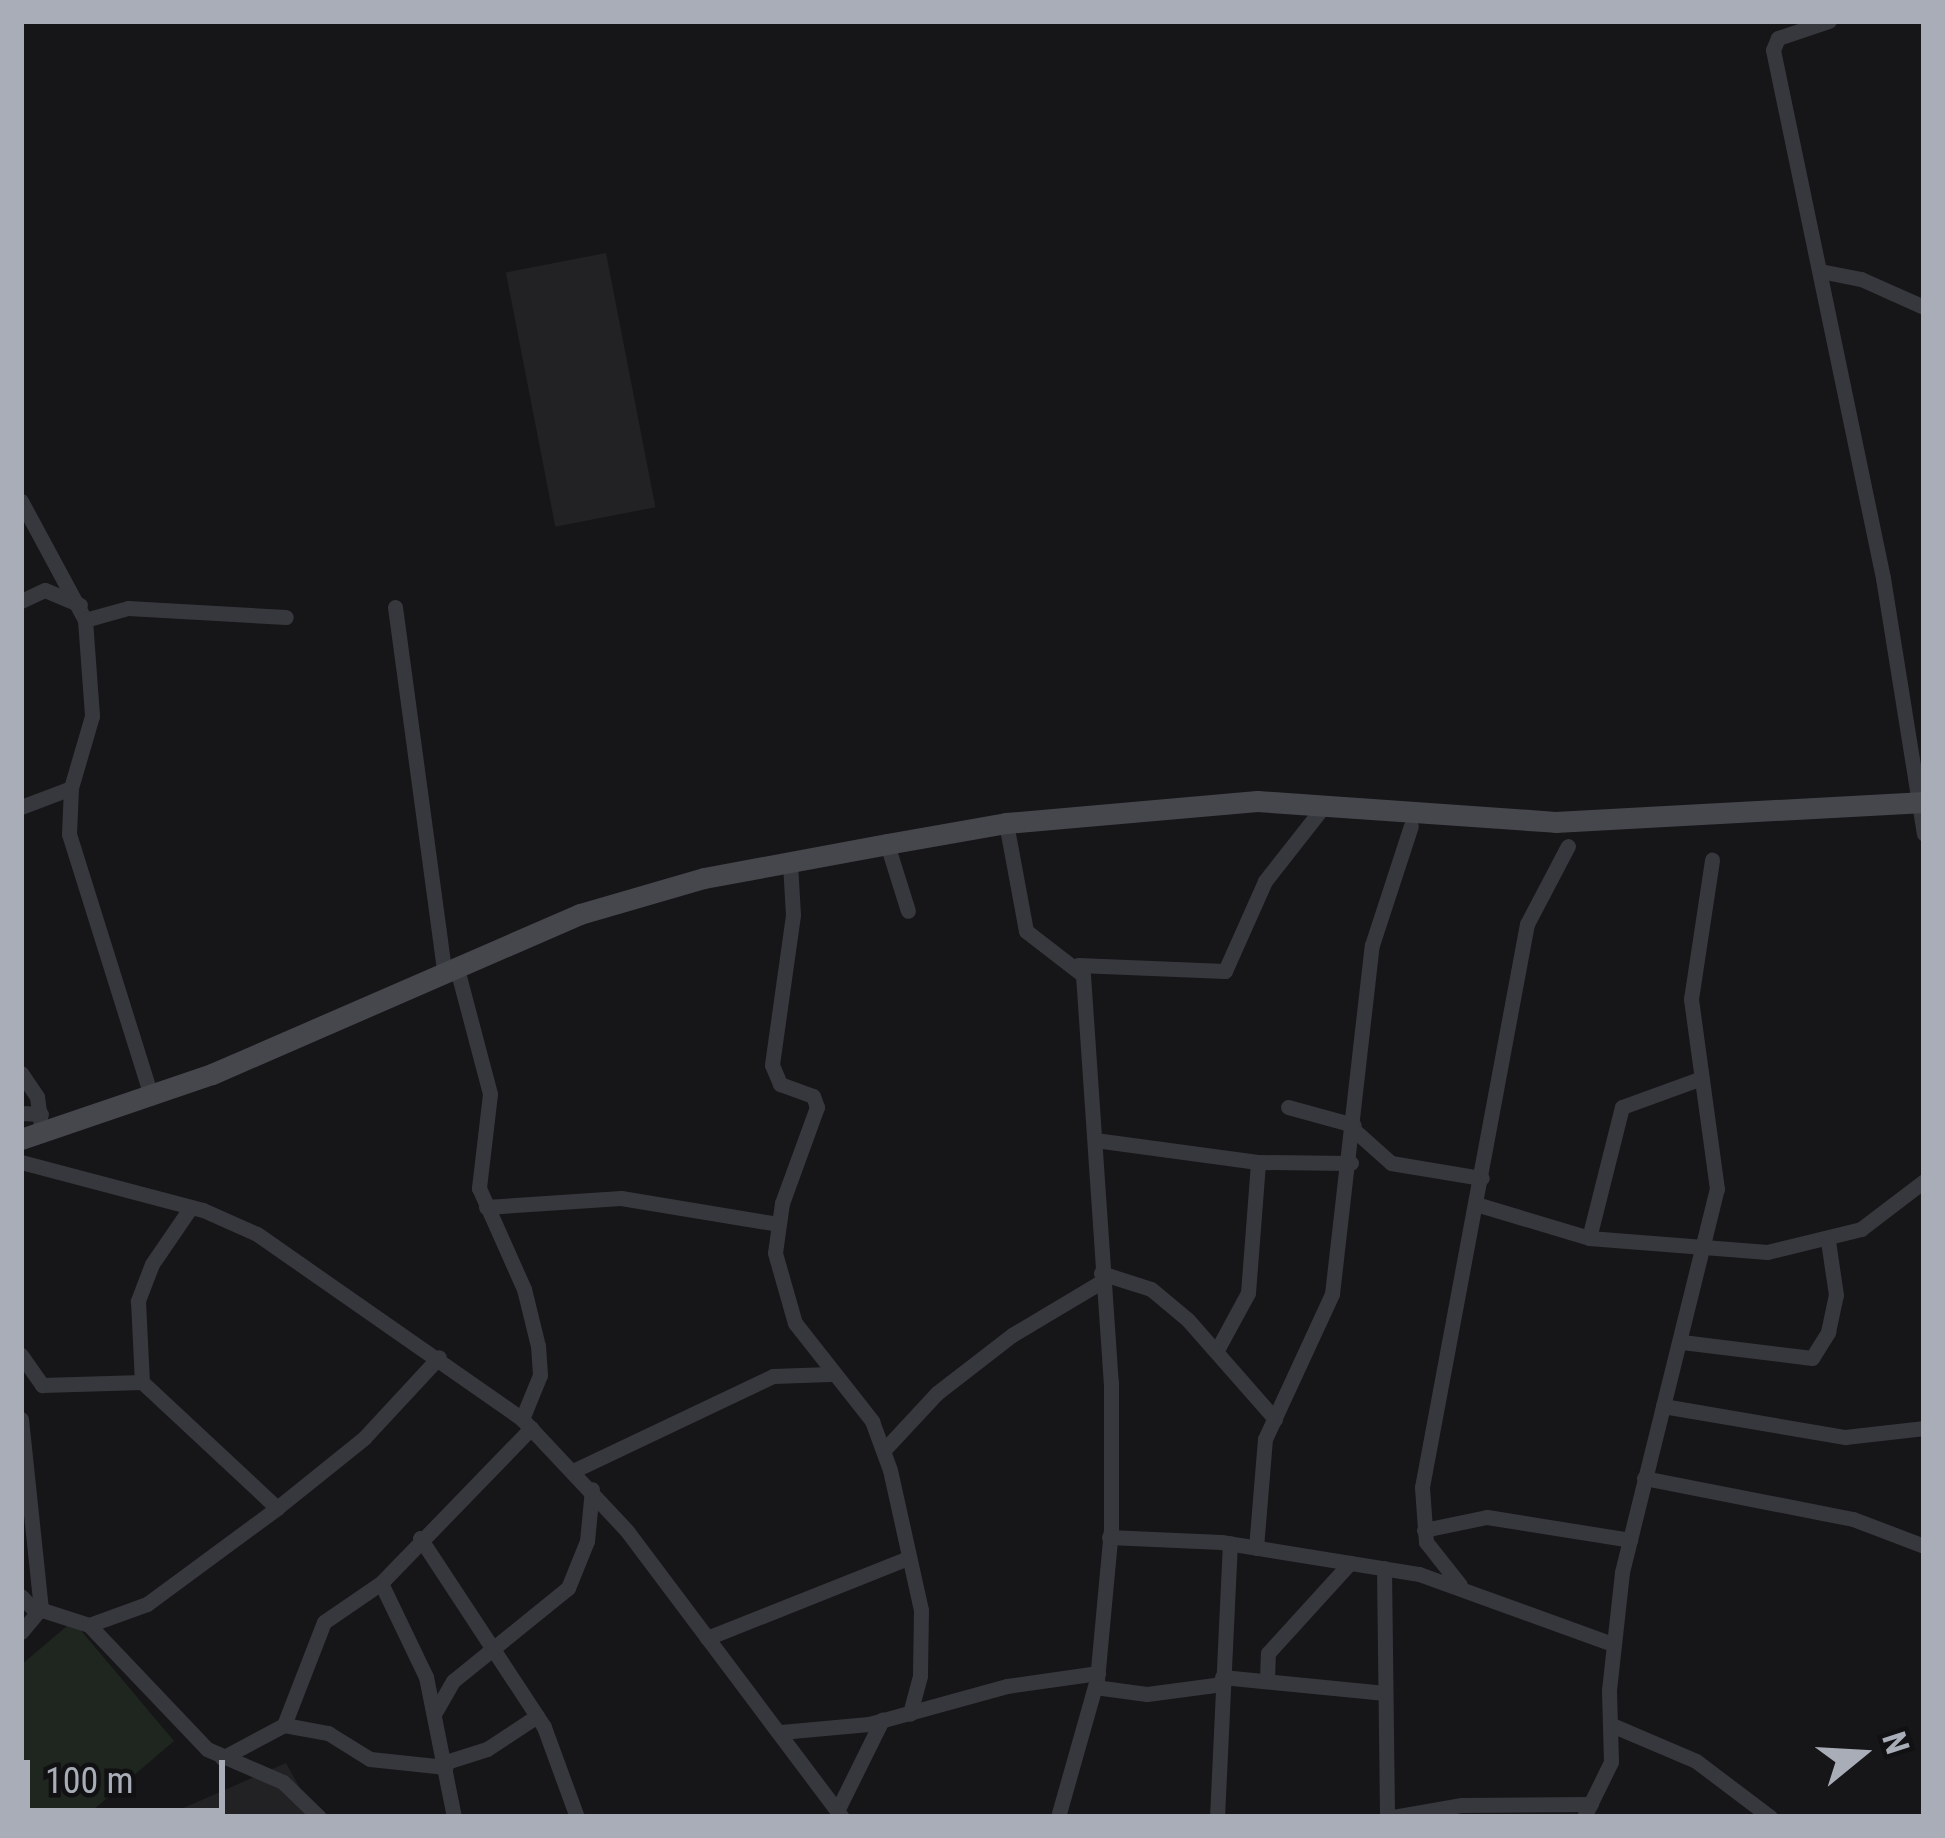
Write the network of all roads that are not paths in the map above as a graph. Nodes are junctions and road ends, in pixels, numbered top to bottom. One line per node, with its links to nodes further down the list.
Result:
1 (1829, 21): 2 (street)
2 (1820, 271): 3 (street); 10 (street)
3 (1924, 307)
4 (21, 501): 7 (street)
5 (21, 601): 7 (street)
6 (395, 607): 22 (street)
7 (82, 613): 8 (street); 9 (street)
8 (286, 617)
9 (71, 788): 11 (street); 25 (street)
10 (1920, 802): 12 (main road); 15 (street)
11 (21, 807)
12 (1323, 807): 13 (main road); 21 (street)
13 (1006, 823): 16 (main road); 21 (street)
14 (1411, 826): 28 (street)
15 (1924, 834)
16 (886, 844): 19 (main road); 20 (street)
17 (1568, 846): 35 (street)
18 (1712, 860): 24 (street)
19 (790, 863): 22 (main road); 40 (street)
20 (908, 911)
21 (1078, 965): 30 (street)
22 (450, 968): 25 (main road); 39 (street)
23 (21, 1072): 29 (street)
24 (1699, 1079): 41 (street); 43 (street)
25 (151, 1096): 29 (main road)
26 (1288, 1108): 28 (street)
27 (21, 1114): 29 (street)
28 (1353, 1127): 32 (street); 33 (street)
29 (35, 1128)
30 (1095, 1140): 31 (street); 44 (street)
31 (1258, 1162): 33 (street); 46 (street)
32 (1391, 1162): 33 (street); 35 (street)
33 (1350, 1165): 53 (street)
34 (24, 1170): 38 (street)
35 (1482, 1178): 37 (street)
36 (1924, 1181): 42 (street)
37 (1476, 1204): 41 (street); 61 (street)
38 (191, 1207): 47 (street); 50 (street)
39 (486, 1207): 40 (street); 54 (street)
40 (778, 1224): 49 (street)
41 (1589, 1238): 43 (street)
42 (1828, 1241): 43 (street); 45 (street)
43 (1704, 1249): 45 (street)
44 (1101, 1277): 46 (street); 56 (street); 62 (street)
45 (1682, 1342): 51 (street)
46 (1216, 1350): 53 (street)
47 (439, 1357): 54 (street); 60 (street)
48 (22, 1366): 50 (street)
49 (830, 1375): 56 (street); 57 (street)
50 (142, 1382): 60 (street)
51 (1663, 1406): 55 (street); 58 (street)
52 (21, 1419): 74 (street)
53 (1275, 1419): 67 (street)
54 (526, 1424): 57 (street); 63 (street)
55 (1924, 1428)
56 (884, 1450): 68 (street)
57 (575, 1470): 59 (street)
58 (1644, 1478): 64 (street); 66 (street)
59 (592, 1489): 77 (street); 79 (street)
60 (277, 1508): 75 (street)
61 (1424, 1530): 64 (street); 72 (street)
62 (1109, 1537): 65 (street); 81 (street)
63 (419, 1538): 71 (street); 79 (street)
64 (1630, 1540): 78 (street)
65 (1230, 1544): 67 (street); 82 (street)
66 (1924, 1546)
67 (1256, 1548): 69 (street)
68 (906, 1559): 77 (street); 85 (street)
69 (1350, 1563): 70 (street); 80 (street)
70 (1384, 1568): 72 (street); 83 (street)
71 (381, 1583): 84 (street); 88 (street)
72 (1460, 1586): 78 (street)
73 (21, 1595): 74 (street)
74 (39, 1608): 75 (street); 76 (street)
75 (89, 1625): 91 (street)
76 (21, 1632)
77 (706, 1637): 90 (street)
78 (1612, 1644): 89 (street)
79 (494, 1646): 84 (street); 86 (street)
80 (1267, 1679): 82 (street); 83 (street)
81 (1097, 1680): 82 (street); 85 (street); 98 (street)
82 (1222, 1680): 99 (street)
83 (1385, 1693): 100 (street)
84 (434, 1714): 92 (street)
85 (910, 1714): 87 (street)
86 (537, 1716): 92 (street); 97 (street)
87 (882, 1720): 90 (street); 94 (street)
88 (284, 1725): 91 (street); 92 (street)
89 (1614, 1726): 93 (street); 101 (street)
90 (781, 1732): 94 (street)
91 (222, 1757): 95 (street)
92 (446, 1765): 96 (street)
93 (1587, 1811): 100 (street)
94 (840, 1814)
95 (319, 1817)
96 (454, 1817)
97 (577, 1817)
98 (1058, 1817)
99 (1217, 1817)
100 (1390, 1817)
101 (1770, 1817)

